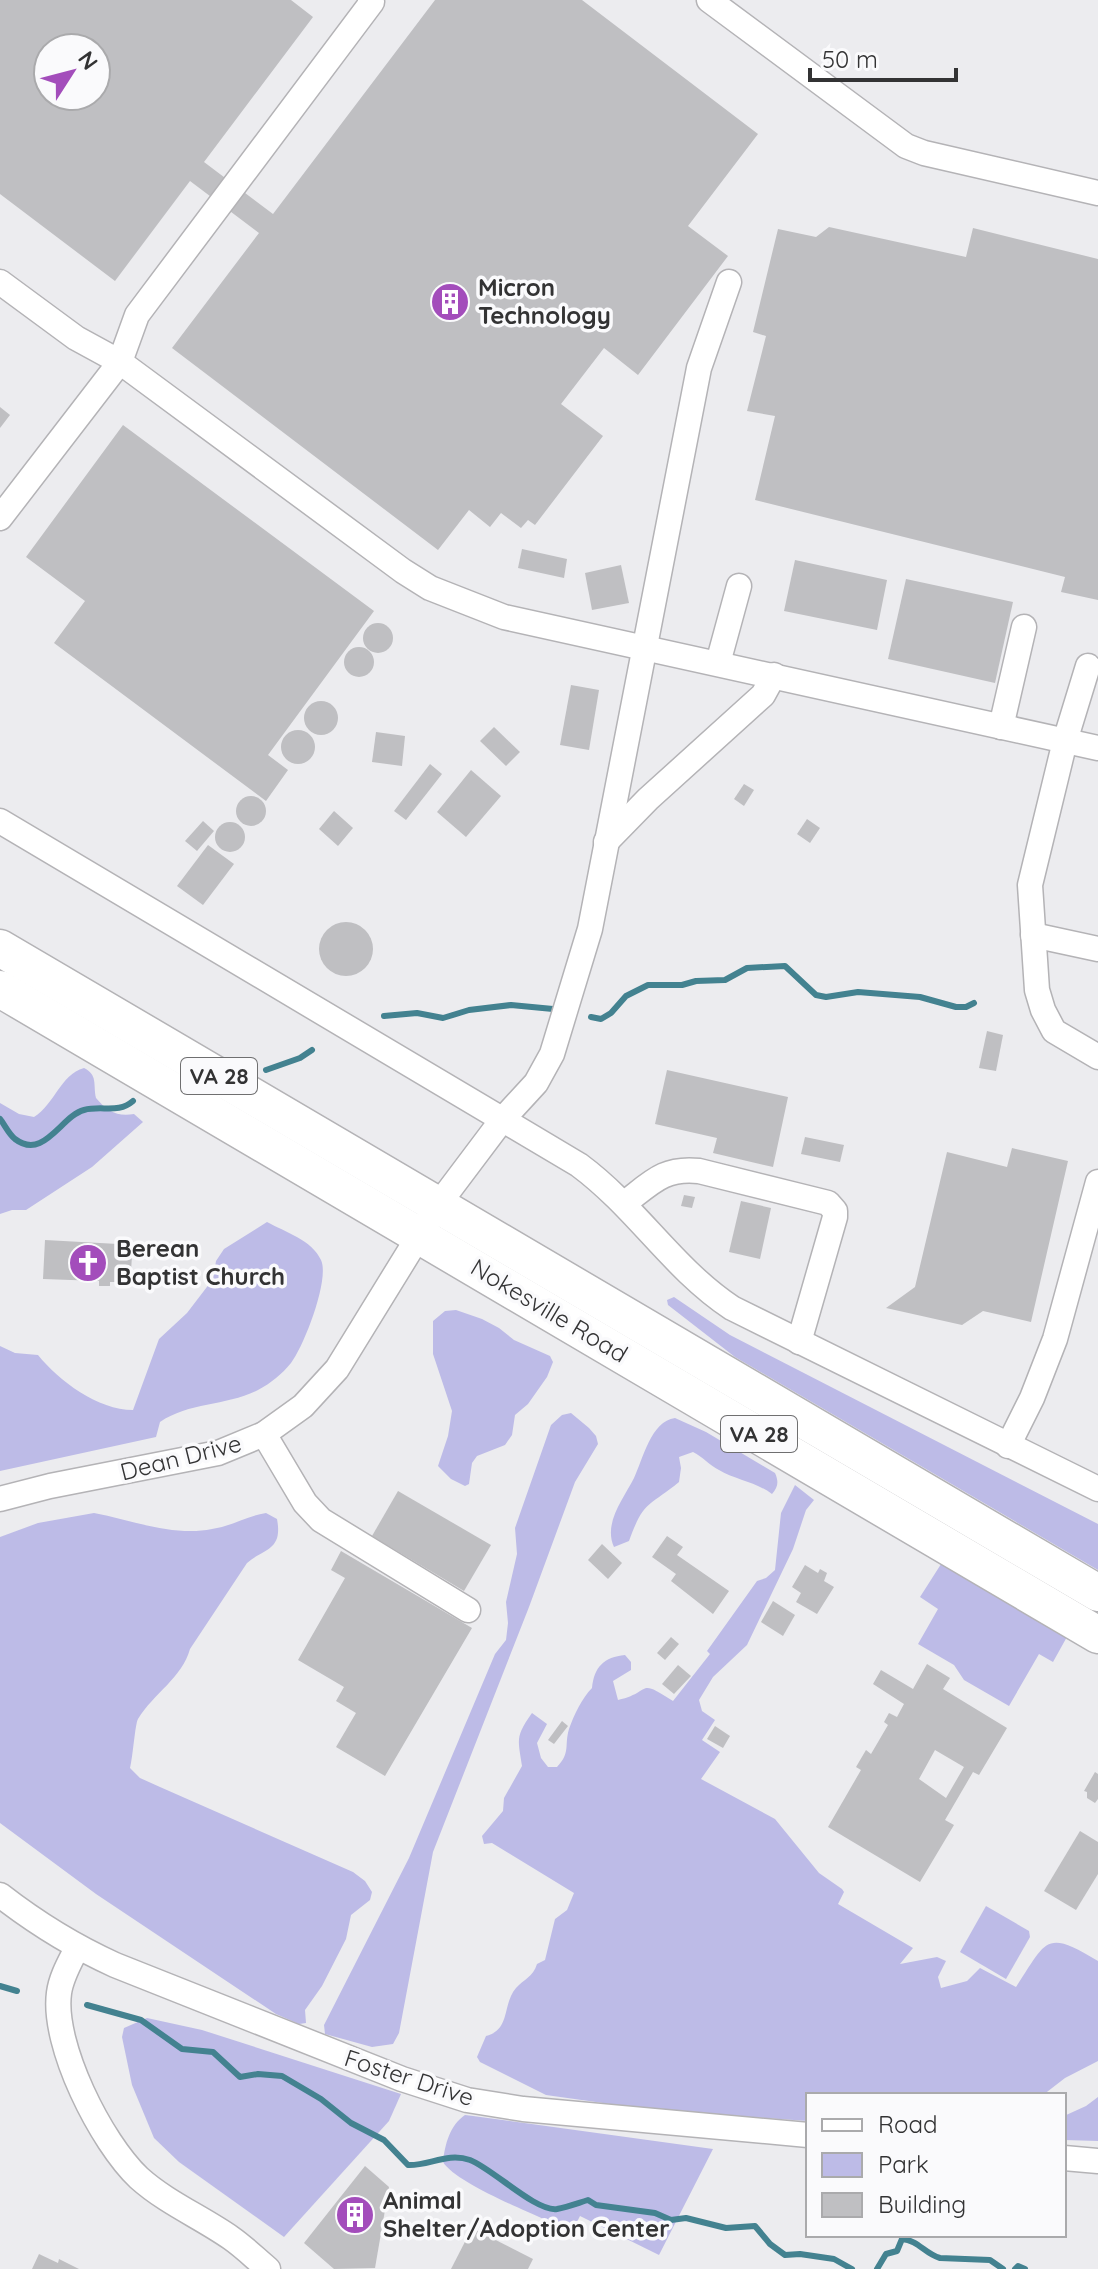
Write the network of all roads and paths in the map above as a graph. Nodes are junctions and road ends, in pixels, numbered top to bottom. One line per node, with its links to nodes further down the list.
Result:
1 (370, 0): 6 (street)
2 (709, 0): 3 (street)
3 (1098, 193)
4 (0, 282): 6 (street)
5 (729, 282): 10 (street, Dean Drive)
6 (120, 362): 7 (street); 10 (street)
7 (0, 518)
8 (739, 586): 11 (street)
9 (1024, 627): 14 (street)
10 (643, 649): 11 (street); 18 (street, Dean Drive)
11 (718, 663): 13 (street)
12 (1088, 666): 15 (street)
13 (774, 675): 14 (street); 18 (street)
14 (1001, 727): 15 (street)
15 (1065, 741): 16 (street); 19 (street)
16 (1098, 748)
17 (0, 821): 24 (street)
18 (606, 842): 24 (street, Dean Drive)
19 (1033, 935): 21 (street); 23 (street)
20 (0, 948): 27 (highway, Nokesville Road / VA 28)
21 (1098, 949)
22 (0, 989): 27 (highway, Nokesville Road / VA 28)
23 (1098, 1057)
24 (502, 1120): 26 (street); 27 (street, Dean Drive)
25 (1098, 1182): 30 (street)
26 (625, 1203): 28 (street); 28 (street)
27 (429, 1220): 29 (street, Dean Drive); 33 (highway, Nokesville Road / VA 28)
28 (799, 1342): 30 (street)
29 (264, 1434): 32 (street, Dean Drive); 35 (street)
30 (1008, 1446): 31 (street)
31 (1098, 1489)
32 (0, 1499)
33 (949, 1525): 34 (highway, Nokesville Road / VA 28); 36 (highway, Nokesville Road / VA 28)
34 (1098, 1593)
35 (468, 1610)
36 (1098, 1635)
37 (0, 1895): 38 (street)
38 (77, 1948): 39 (street, Foster Drive); 42 (street)
39 (806, 2135)
40 (1066, 2158): 41 (street)
41 (1098, 2161)
42 (268, 2269)

